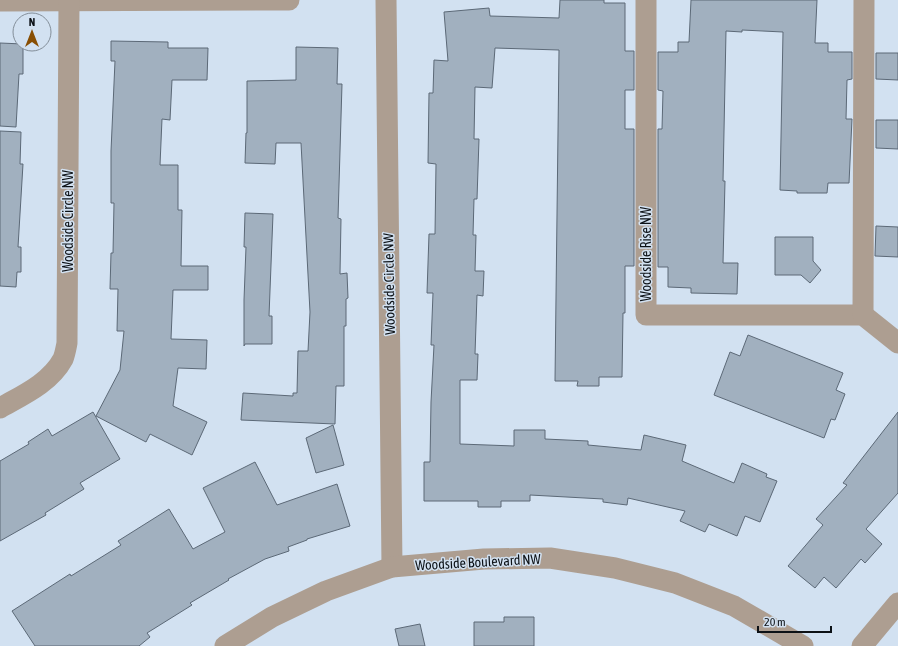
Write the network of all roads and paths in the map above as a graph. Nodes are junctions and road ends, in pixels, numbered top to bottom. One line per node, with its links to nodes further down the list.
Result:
1 (289, 0): 6 (street)
2 (386, 0): 10 (street, Woodside Circle NW)
3 (646, 0): 7 (street, Woodside Rise NW)
4 (864, 0): 7 (street)
5 (0, 1): 6 (street)
6 (68, 1): 9 (street, Woodside Circle NW)
7 (863, 315): 8 (street)
8 (898, 343)
9 (0, 408)
10 (392, 567): 12 (street, Woodside Boulevard NW); 13 (street, Woodside Boulevard NW)
11 (898, 603): 14 (street)
12 (225, 646)
13 (803, 646)
14 (862, 646)

